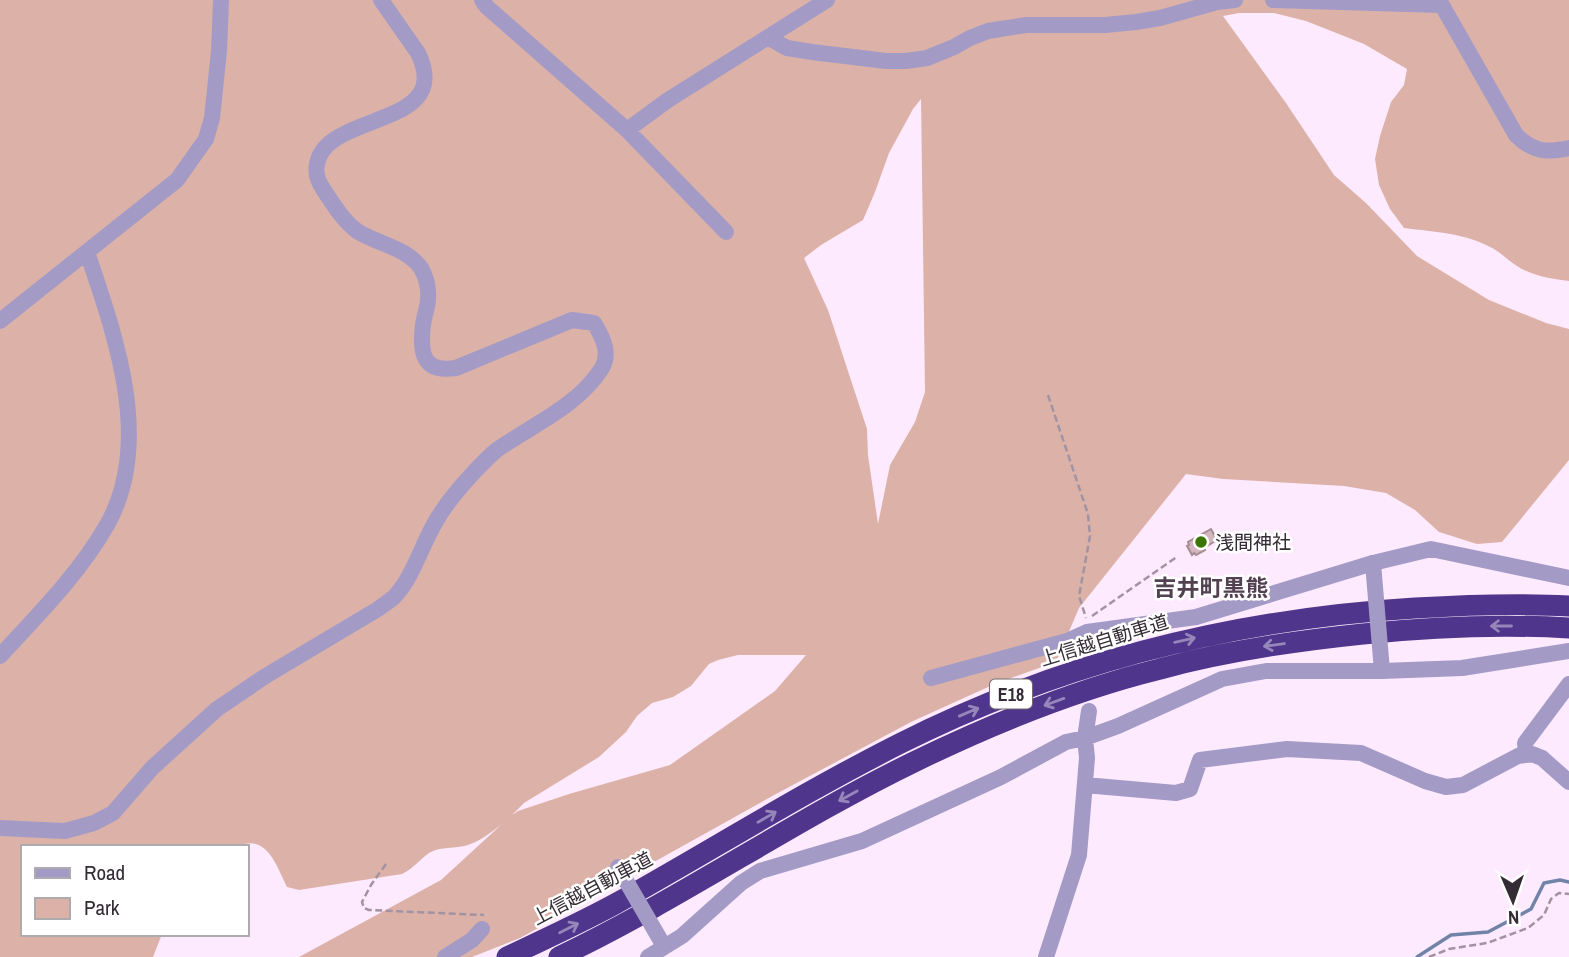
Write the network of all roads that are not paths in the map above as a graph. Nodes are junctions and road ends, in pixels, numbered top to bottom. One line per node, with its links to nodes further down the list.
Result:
1 (220, 0): 12 (street)
2 (382, 0): 28 (street)
3 (482, 0): 9 (street)
4 (827, 0): 8 (street)
5 (1235, 0): 8 (street)
6 (1273, 0): 7 (street)
7 (1440, 2): 10 (street)
8 (769, 38): 9 (street)
9 (627, 130): 11 (street)
10 (1569, 148)
11 (726, 232)
12 (87, 253): 13 (street); 19 (street)
13 (0, 321)
14 (1373, 564): 15 (street); 20 (street, bridge); 21 (street)
15 (1569, 578)
16 (1569, 606): 33 (highway, 上信越自動車道 / E18, one-way to 16)
17 (1569, 628): 34 (highway, E18, one-way to 34)
18 (1569, 651): 20 (street)
19 (0, 656)
20 (1382, 671): 24 (street)
21 (931, 678)
22 (1569, 684): 25 (street)
23 (1089, 710): 24 (street)
24 (1085, 738): 27 (street); 31 (street)
25 (1526, 755): 26 (street); 27 (street)
26 (1569, 782)
27 (1085, 785): 36 (street)
28 (0, 828)
29 (618, 867): 31 (street, bridge)
30 (482, 929): 32 (street)
31 (663, 945): 35 (street)
32 (445, 957)
33 (507, 957)
34 (559, 957)
35 (648, 957)
36 (1046, 957)

